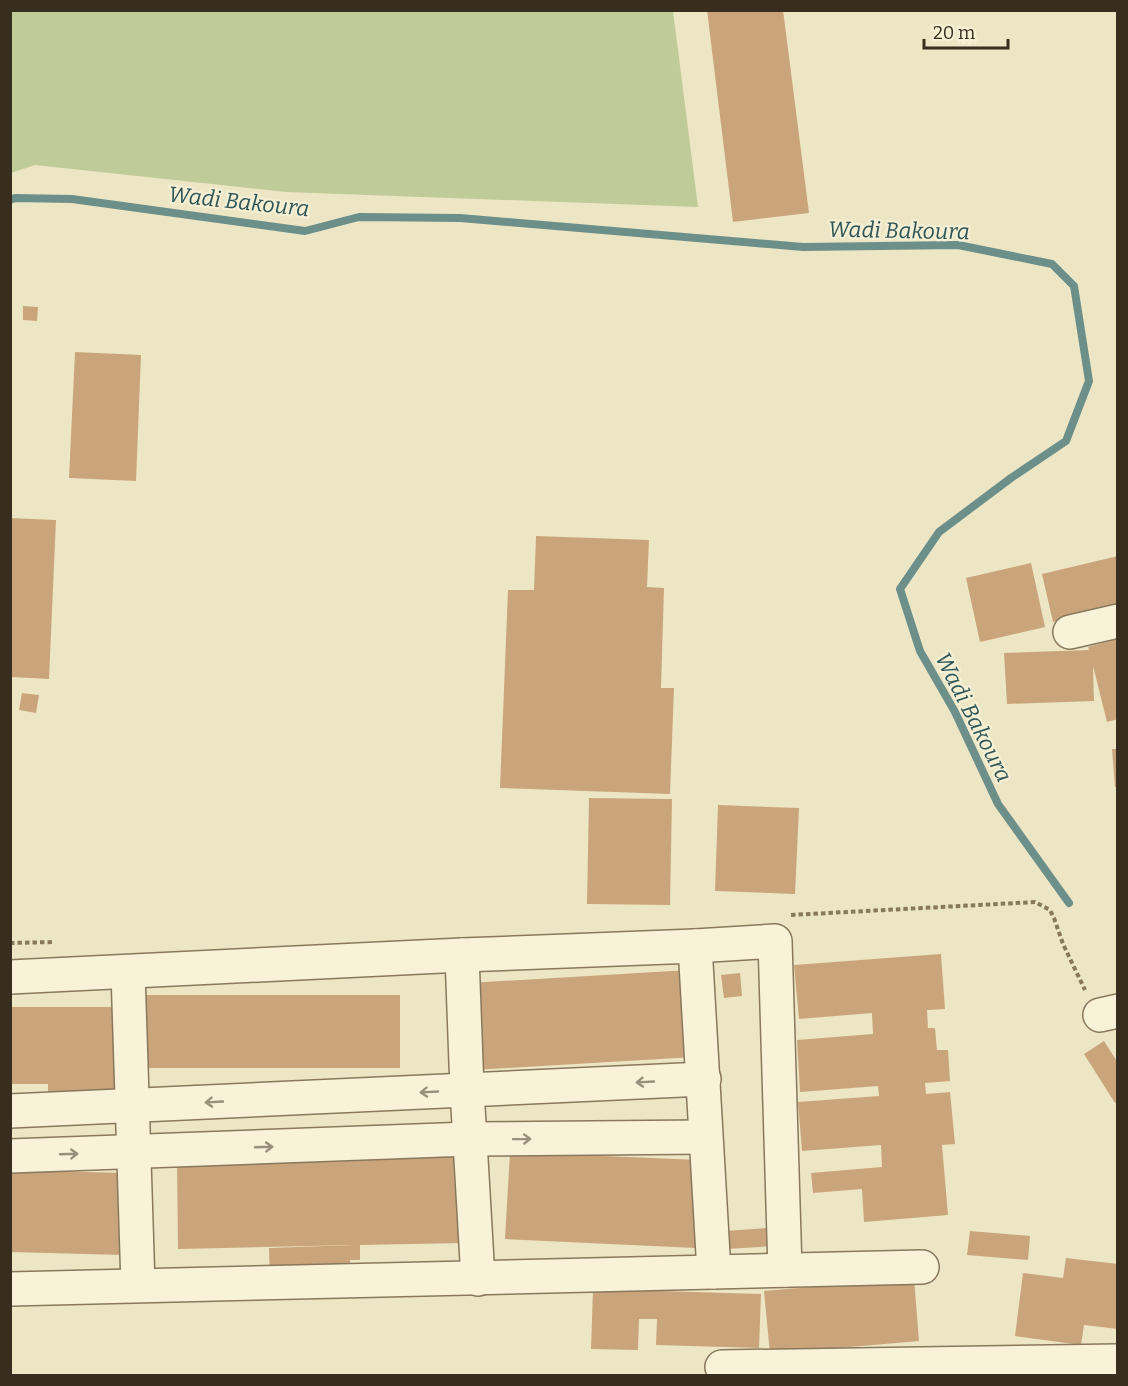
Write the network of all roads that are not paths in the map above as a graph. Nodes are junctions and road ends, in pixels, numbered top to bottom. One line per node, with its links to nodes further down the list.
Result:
1 (1118, 621): 2 (street)
2 (1070, 632)
3 (695, 946): 4 (street); 7 (street); 16 (street)
4 (462, 955): 5 (street); 8 (street)
5 (128, 972): 6 (street); 9 (street)
6 (10, 977)
7 (704, 1079): 8 (street, one-way to 8); 11 (street)
8 (467, 1090): 9 (street, one-way to 9); 12 (street)
9 (132, 1105): 10 (street); 13 (street)
10 (10, 1111)
11 (705, 1137): 12 (street, one-way to 11); 17 (street)
12 (469, 1139): 13 (street, one-way to 12); 18 (street)
13 (134, 1151): 14 (street, one-way to 13); 19 (street)
14 (10, 1156)
15 (922, 1267): 16 (street)
16 (785, 1270): 17 (street)
17 (714, 1272): 18 (street)
18 (478, 1279): 19 (street)
19 (138, 1285): 20 (street)
20 (10, 1288)
21 (1118, 1361): 22 (street)
22 (722, 1367)

